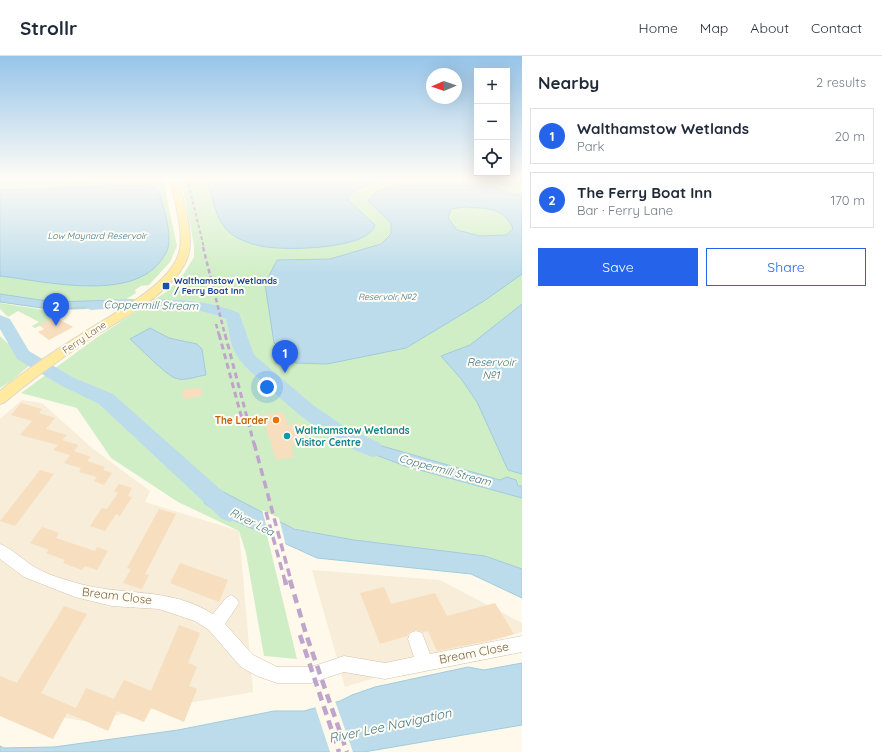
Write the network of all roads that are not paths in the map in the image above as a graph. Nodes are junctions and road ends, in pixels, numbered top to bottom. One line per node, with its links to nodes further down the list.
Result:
1 (179, 210): 2 (main road, Ferry Lane)
2 (0, 399)
3 (0, 551): 5 (street, Bream Close)
4 (231, 603): 5 (street)
5 (215, 624): 8 (street, Bream Close)
6 (416, 640): 8 (street, Bream Close)
7 (522, 644): 8 (street, Bream Close)
8 (425, 663)

